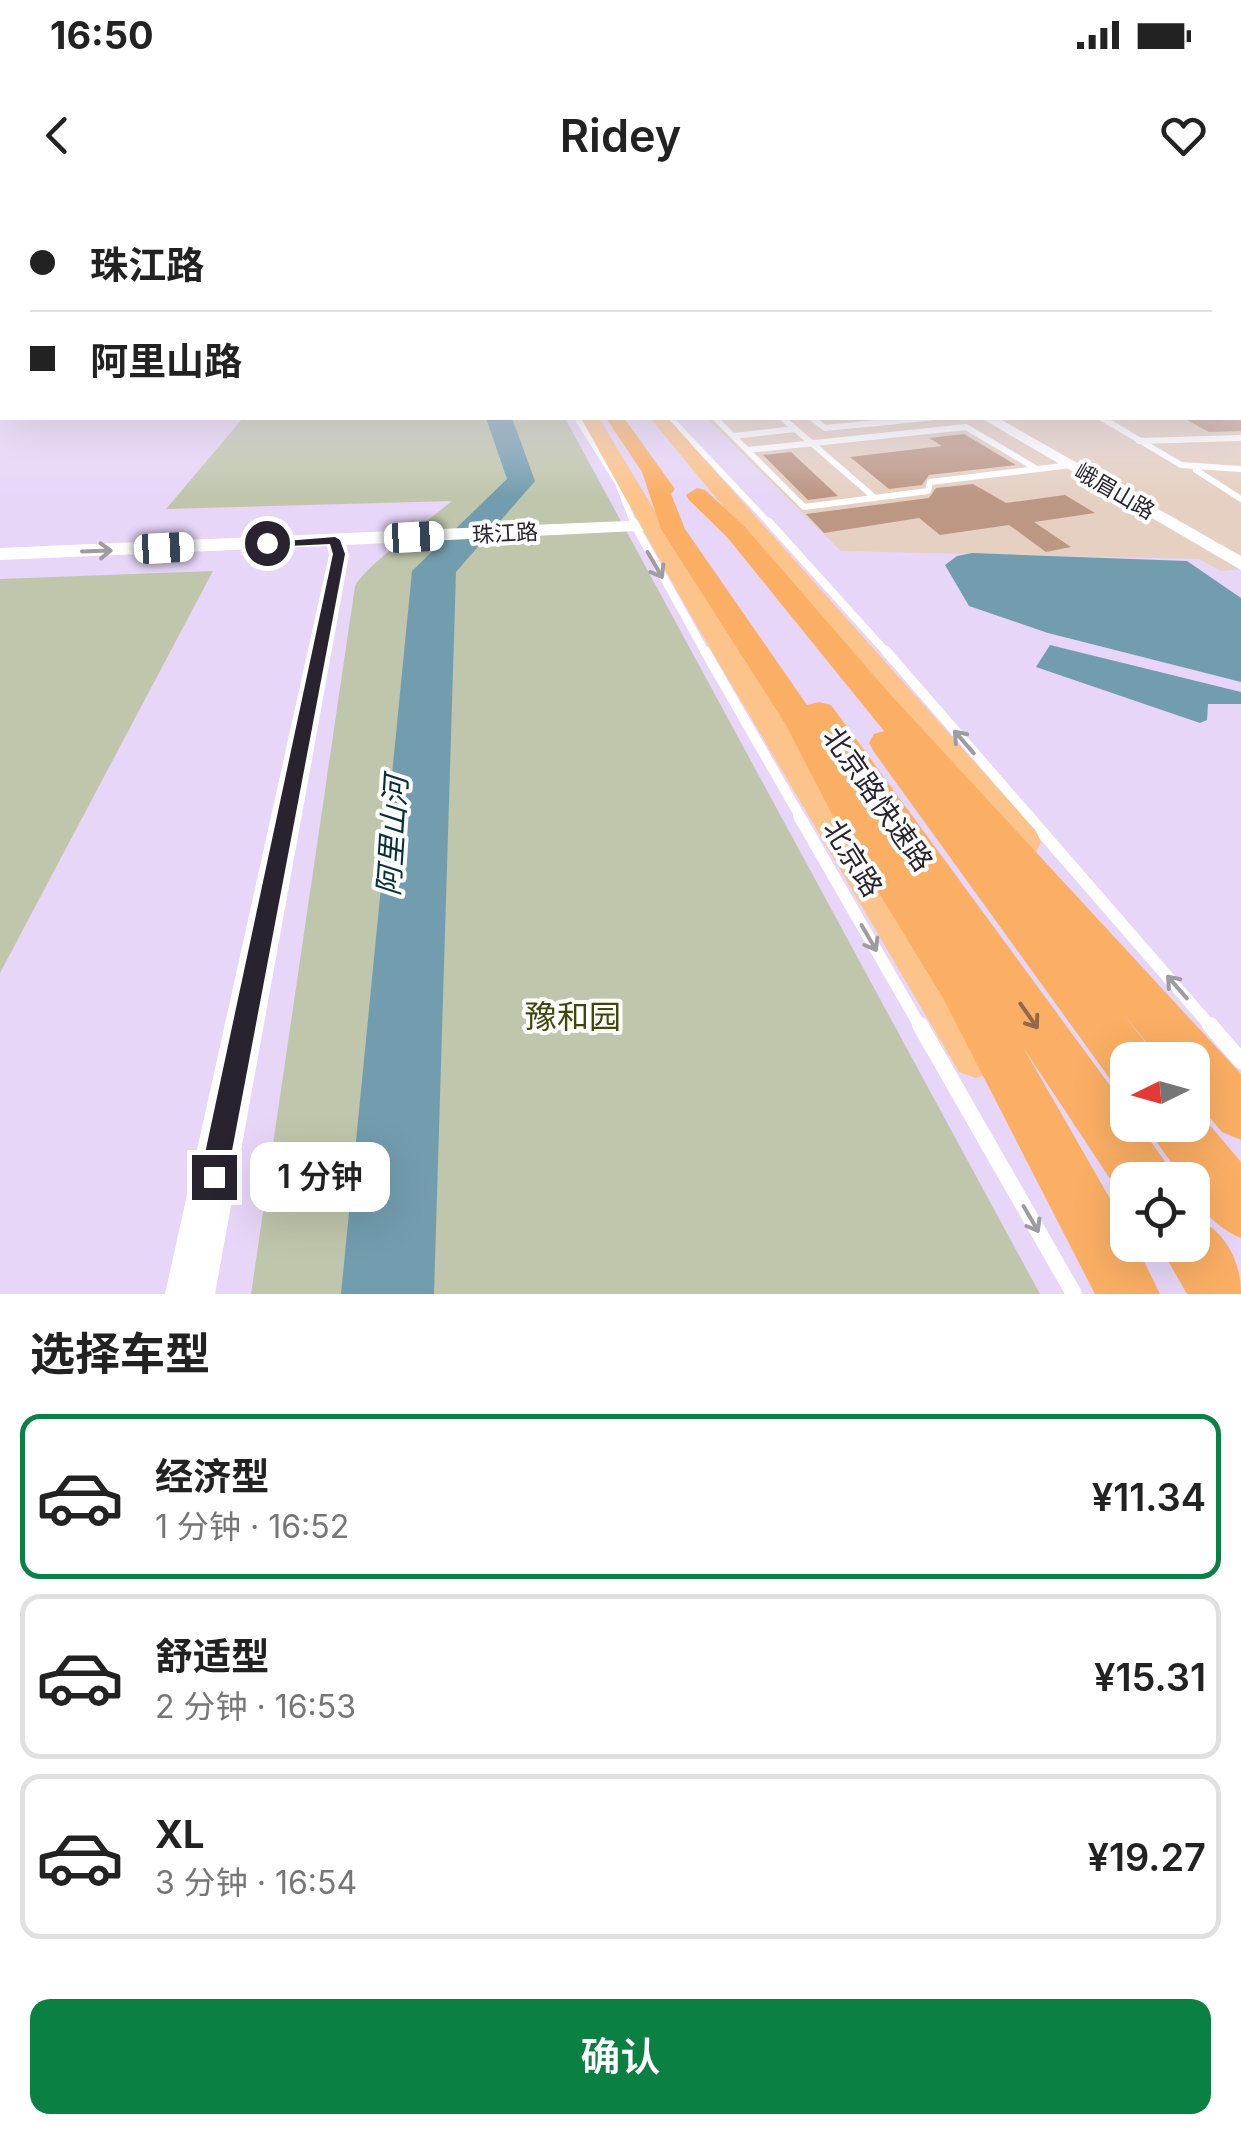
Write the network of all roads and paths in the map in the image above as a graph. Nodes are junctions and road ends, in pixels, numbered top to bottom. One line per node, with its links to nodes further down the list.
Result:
1 (578, 420): 28 (lane)
2 (591, 420): 28 (main road, 北京路)
3 (615, 420): 28 (highway, 北京路快速路)
4 (639, 420): 25 (highway, 北京路快速路)
5 (661, 420): 36 (main road)
6 (672, 420): 35 (lane, one-way to 6)
7 (717, 420): 16 (lane)
8 (784, 420): 15 (lane)
9 (814, 420): 14 (lane)
10 (882, 420): 14 (lane)
11 (909, 420): 14 (lane)
12 (991, 420): 21 (street, 峨眉山路)
13 (1105, 420): 18 (lane)
14 (886, 422)
15 (795, 429): 16 (lane); 19 (lane)
16 (733, 436): 20 (lane)
17 (1241, 438): 18 (lane)
18 (1138, 441): 22 (lane)
19 (811, 443): 20 (lane); 24 (lane); 26 (lane)
20 (748, 450): 26 (lane)
21 (1071, 466): 24 (lane); 33 (street, 峨眉山路)
22 (1194, 469): 23 (lane); 27 (lane)
23 (1241, 469)
24 (1037, 470): 26 (lane)
25 (697, 495): 34 (highway, 北京路快速路); 36 (highway)
26 (875, 498)
27 (1241, 499)
28 (641, 509): 29 (street, 珠江路); 38 (highway, 北京路快速路, one-way to 38); 42 (lane, one-way to 42); 43 (main road, 北京路); 43 (highway)
29 (519, 523): 30 (street, 珠江路); 31 (street, 珠江路)
30 (0, 536)
31 (335, 540): 32 (street, 珠江路, one-way to 31); 41 (street)
32 (0, 554)
33 (1241, 564)
34 (1113, 1042)
35 (1241, 1061)
36 (1241, 1111)
37 (1190, 1142): 39 (highway)
38 (1131, 1162)
39 (1241, 1209)
40 (1202, 1262): 44 (highway)
41 (190, 1294)
42 (1074, 1294)
43 (1127, 1294)
44 (1224, 1294)

